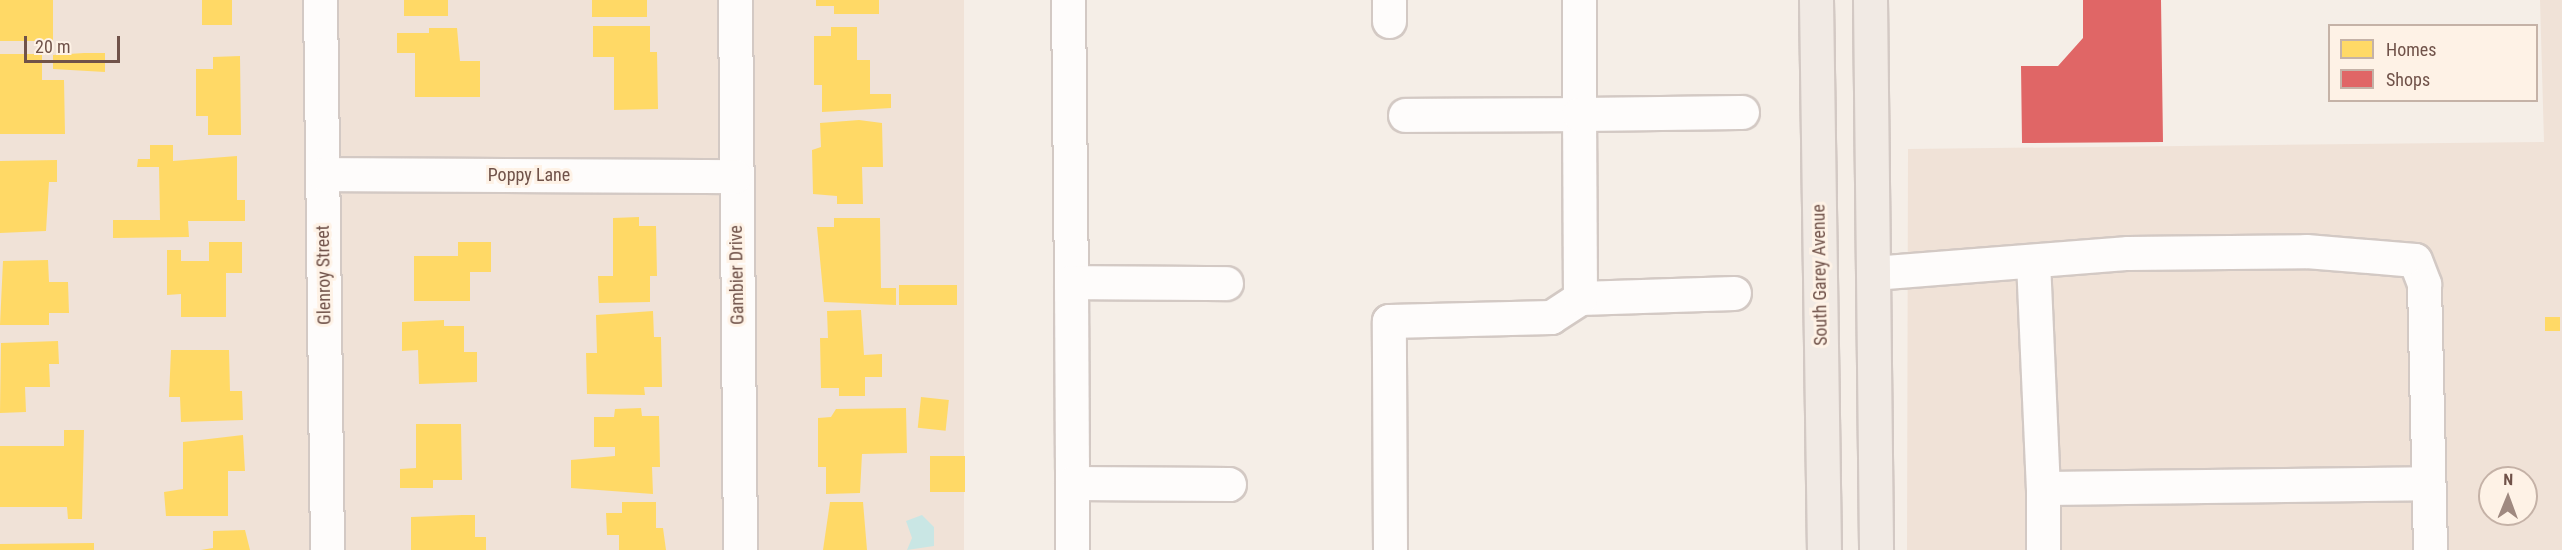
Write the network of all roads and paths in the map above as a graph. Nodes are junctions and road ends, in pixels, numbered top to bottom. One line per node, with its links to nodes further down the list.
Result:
1 (320, 0): 10 (street, Glenroy Street)
2 (735, 0): 11 (street, Gambier Drive)
3 (1068, 0): 14 (street)
4 (1579, 0): 8 (street)
5 (1816, 0): 26 (main road, South Garey Avenue)
6 (1870, 0): 13 (main road)
7 (1742, 112): 8 (street)
8 (1579, 114): 9 (street); 17 (street)
9 (1405, 115)
10 (323, 174): 11 (street, Poppy Lane); 22 (street, Glenroy Street)
11 (735, 176): 23 (street, Gambier Drive)
12 (2033, 261): 13 (street); 19 (street); 21 (street)
13 (1873, 273): 27 (main road)
14 (1071, 282): 15 (street); 18 (street)
15 (1226, 283)
16 (1734, 293): 17 (street)
17 (1580, 298): 25 (street)
18 (1071, 483): 20 (street); 24 (street)
19 (2428, 483): 21 (street); 29 (street)
20 (1228, 484)
21 (2043, 488): 28 (street)
22 (327, 550)
23 (740, 550)
24 (1072, 550)
25 (1390, 550)
26 (1824, 550)
27 (1876, 550)
28 (2043, 550)
29 (2430, 550)

